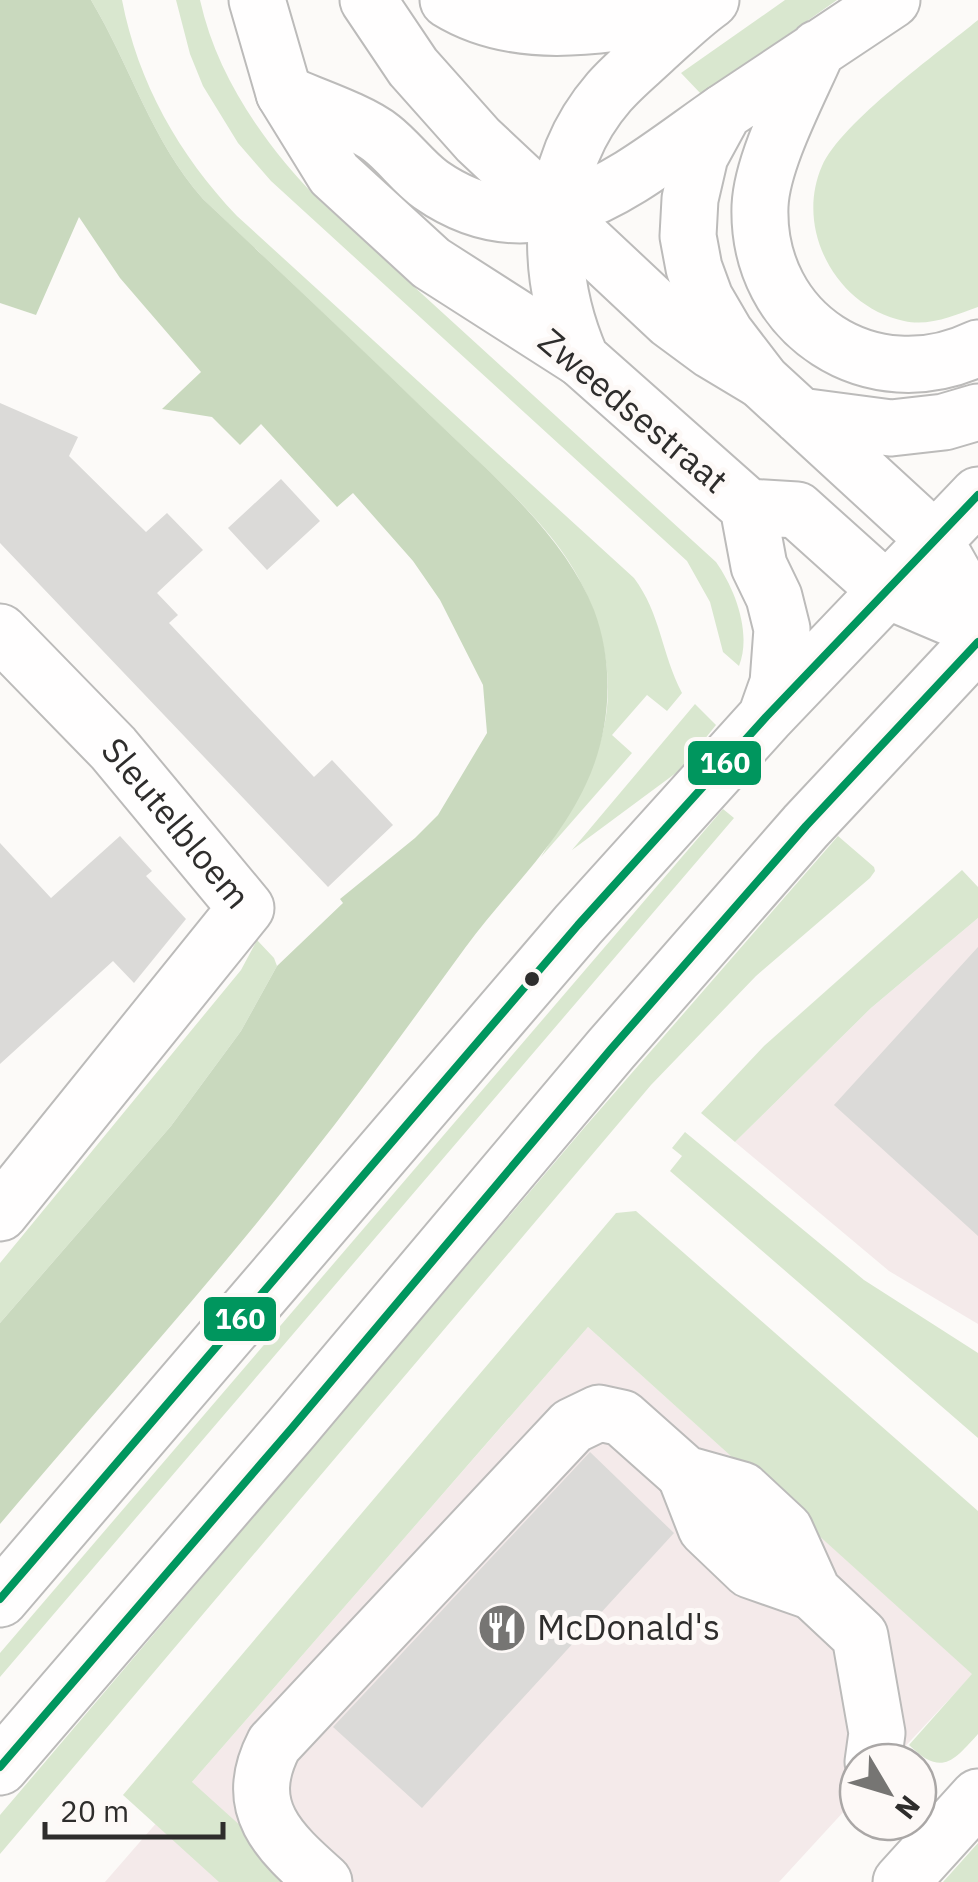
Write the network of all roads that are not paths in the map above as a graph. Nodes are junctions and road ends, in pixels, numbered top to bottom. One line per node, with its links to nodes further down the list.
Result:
1 (257, 0): 7 (main road, Zweedsestraat)
2 (368, 0): 9 (main road)
3 (448, 0): 5 (main road)
4 (892, 0): 6 (main road)
5 (704, 5): 9 (main road)
6 (818, 48): 8 (main road); 10 (main road)
7 (284, 93): 9 (main road); 11 (main road, Zweedsestraat)
8 (724, 112): 9 (main road); 12 (main road)
9 (557, 213): 11 (main road); 12 (main road)
10 (978, 348)
11 (581, 359): 15 (main road, Zweedsestraat)
12 (781, 398): 13 (main road); 16 (main road)
13 (978, 412)
14 (978, 495): 16 (main road)
15 (748, 507): 17 (main road, Zweedsestraat); 22 (main road)
16 (934, 539): 17 (main road); 18 (main road)
17 (886, 590): 19 (main road, Zweedsestraat); 22 (main road)
18 (978, 616)
19 (978, 629)
20 (0, 632): 23 (main road, Sleutelbloem)
21 (978, 642): 26 (main road)
22 (766, 717): 24 (main road)
23 (0, 1214)
24 (0, 1599)
25 (876, 1742): 28 (main road)
26 (0, 1767)
27 (978, 1797): 29 (main road)
28 (324, 1882)
29 (901, 1882)

